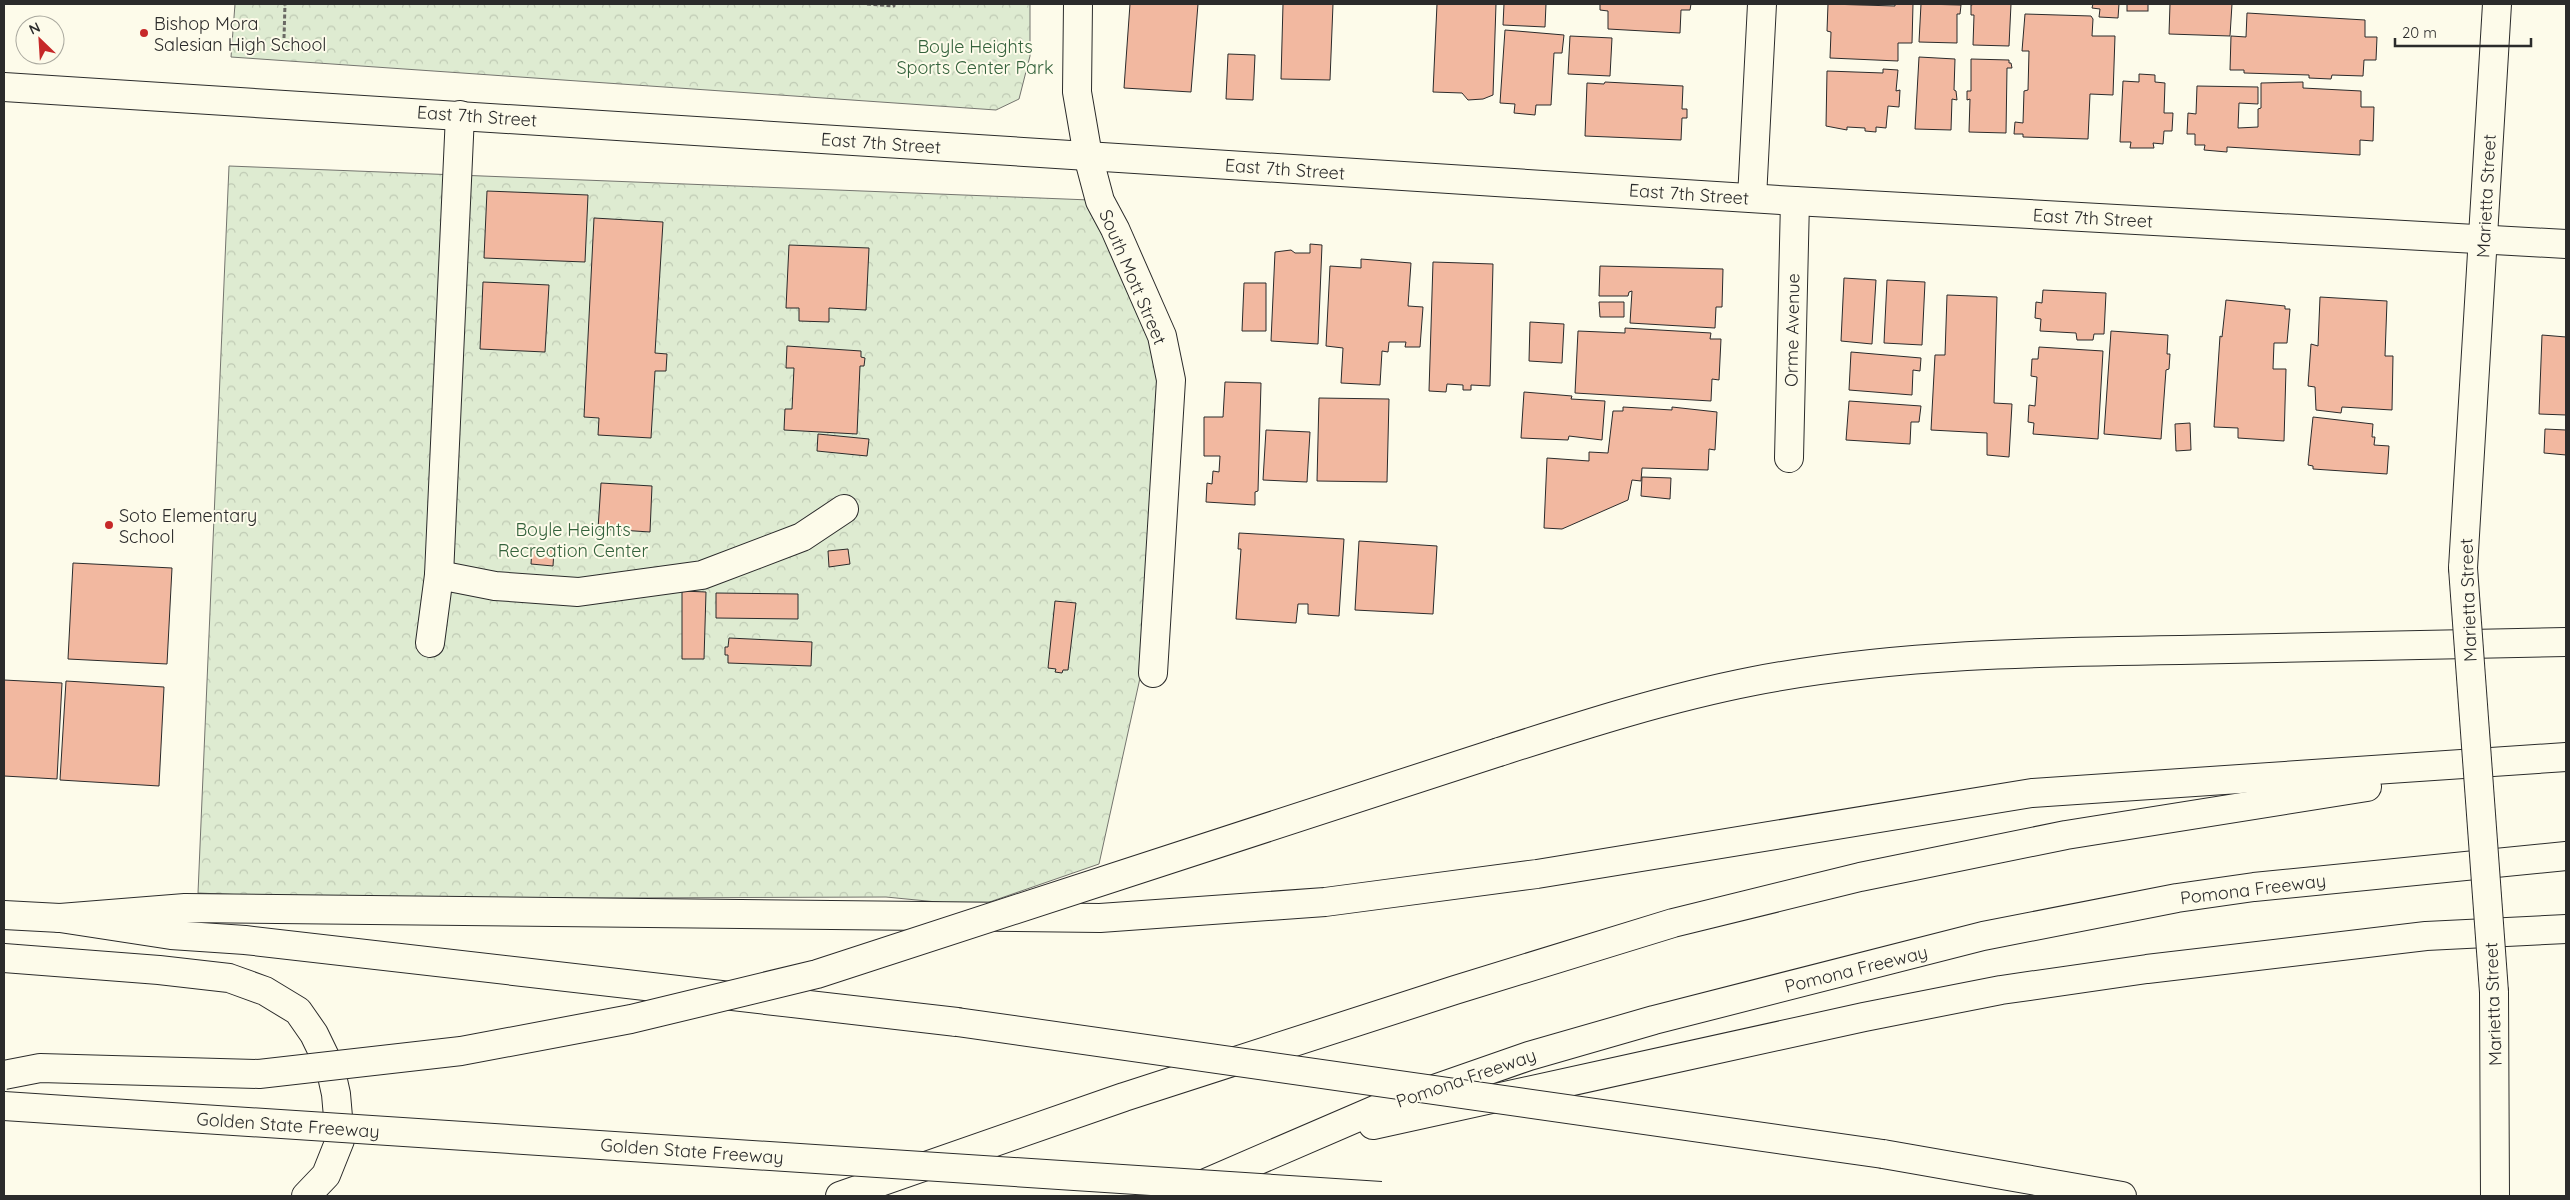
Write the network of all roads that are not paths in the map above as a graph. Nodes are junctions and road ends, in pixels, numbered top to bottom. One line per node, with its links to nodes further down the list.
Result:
1 (1078, 4): 6 (main road, South Mott Street)
2 (1762, 4): 7 (main road)
3 (2497, 4): 9 (main road, Marietta Street)
4 (4, 87): 5 (main road, East 7th Street)
5 (460, 115): 6 (main road, East 7th Street); 13 (main road)
6 (1088, 156): 7 (main road, East 7th Street); 16 (main road, South Mott Street)
7 (1752, 198): 8 (main road, East 7th Street)
8 (1795, 201): 9 (main road, East 7th Street); 11 (main road, Orme Avenue)
9 (2484, 240): 10 (main road, East 7th Street); 31 (main road, Marietta Street, bridge)
10 (2566, 244)
11 (1789, 458)
12 (844, 509): 13 (main road)
13 (439, 575): 15 (main road)
14 (2566, 642): 23 (main road, bridge)
15 (430, 643)
16 (1153, 672)
17 (2566, 759): 20 (main road); 27 (main road)
18 (2566, 856): 25 (main road, Pomona Freeway)
19 (4, 915): 20 (main road)
20 (60, 918): 30 (main road, bridge)
21 (2566, 929): 25 (main road)
22 (4, 958): 26 (main road)
23 (4, 1075)
24 (4, 1106): 29 (main road, Golden State Freeway, bridge)
25 (1298, 1141): 28 (main road, Pomona Freeway)
26 (306, 1196)
27 (840, 1196)
28 (1174, 1196)
29 (1381, 1196)
30 (2122, 1196)
31 (2495, 1196)

